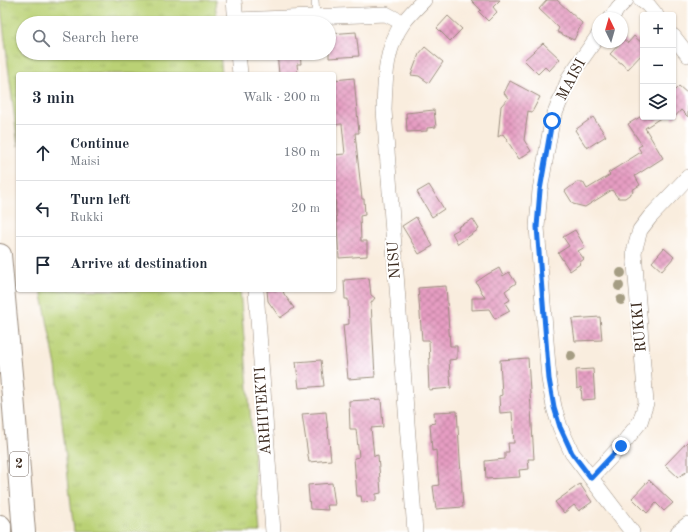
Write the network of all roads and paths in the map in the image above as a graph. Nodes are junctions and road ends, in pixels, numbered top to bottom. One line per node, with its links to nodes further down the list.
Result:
1 (234, 0): 8 (street)
2 (315, 0): 9 (lane)
3 (424, 0): 11 (street, NISU)
4 (626, 0): 6 (street)
5 (641, 0): 7 (street)
6 (615, 12)
7 (654, 12)
8 (235, 16)
9 (316, 16)
10 (336, 16): 11 (street)
11 (403, 23): 26 (street, NISU)
12 (676, 40): 14 (street)
13 (592, 45): 20 (street, MAISI)
14 (688, 55)
15 (239, 60): 16 (street)
16 (240, 72)
17 (688, 177): 20 (street, RUKKI)
18 (0, 255): 24 (highway, 2)
19 (256, 292): 25 (street, ARHITEKTI)
20 (591, 478): 27 (street, MAISI)
21 (688, 524): 28 (street)
22 (0, 526): 23 (highway)
23 (0, 532)
24 (24, 532)
25 (273, 532)
26 (415, 532)
27 (632, 532)
28 (678, 532)

